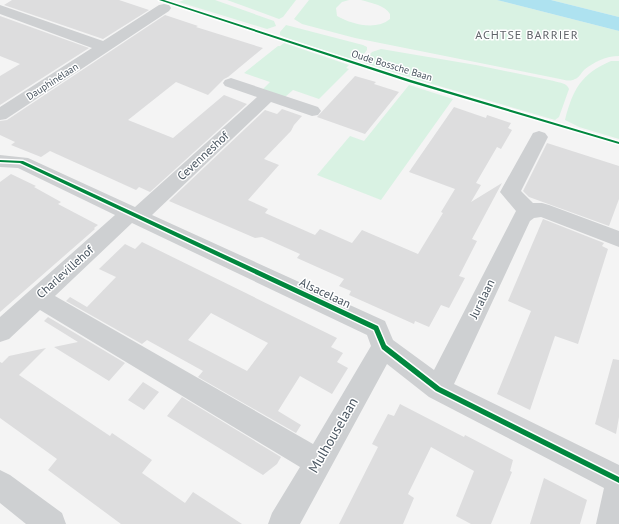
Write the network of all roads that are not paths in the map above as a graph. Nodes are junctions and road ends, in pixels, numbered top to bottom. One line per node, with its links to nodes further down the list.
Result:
1 (164, 8): 3 (street, Dauphinélaan)
2 (0, 9): 3 (street)
3 (104, 47): 7 (street, Dauphinélaan)
4 (231, 83): 5 (street)
5 (268, 96): 6 (street); 11 (street, Cevenneshof)
6 (312, 111)
7 (0, 115)
8 (539, 137): 10 (street)
9 (0, 161): 11 (street, Alsacelaan)
10 (528, 211): 12 (street); 16 (street, Juralaan)
11 (133, 215): 13 (street, Charlevillehof); 15 (street, Alsacelaan)
12 (619, 239)
13 (38, 297): 14 (street, Charlevillehof); 17 (street)
14 (0, 332)
15 (384, 347): 16 (street, Alsacelaan); 17 (street, Mulhouselaan)
16 (438, 389): 18 (street, Alsacelaan)
17 (318, 462): 22 (street, Mulhouselaan)
18 (619, 480)
19 (619, 485): 23 (street)
20 (0, 486): 21 (street)
21 (51, 524)
22 (283, 524)
23 (611, 524)

